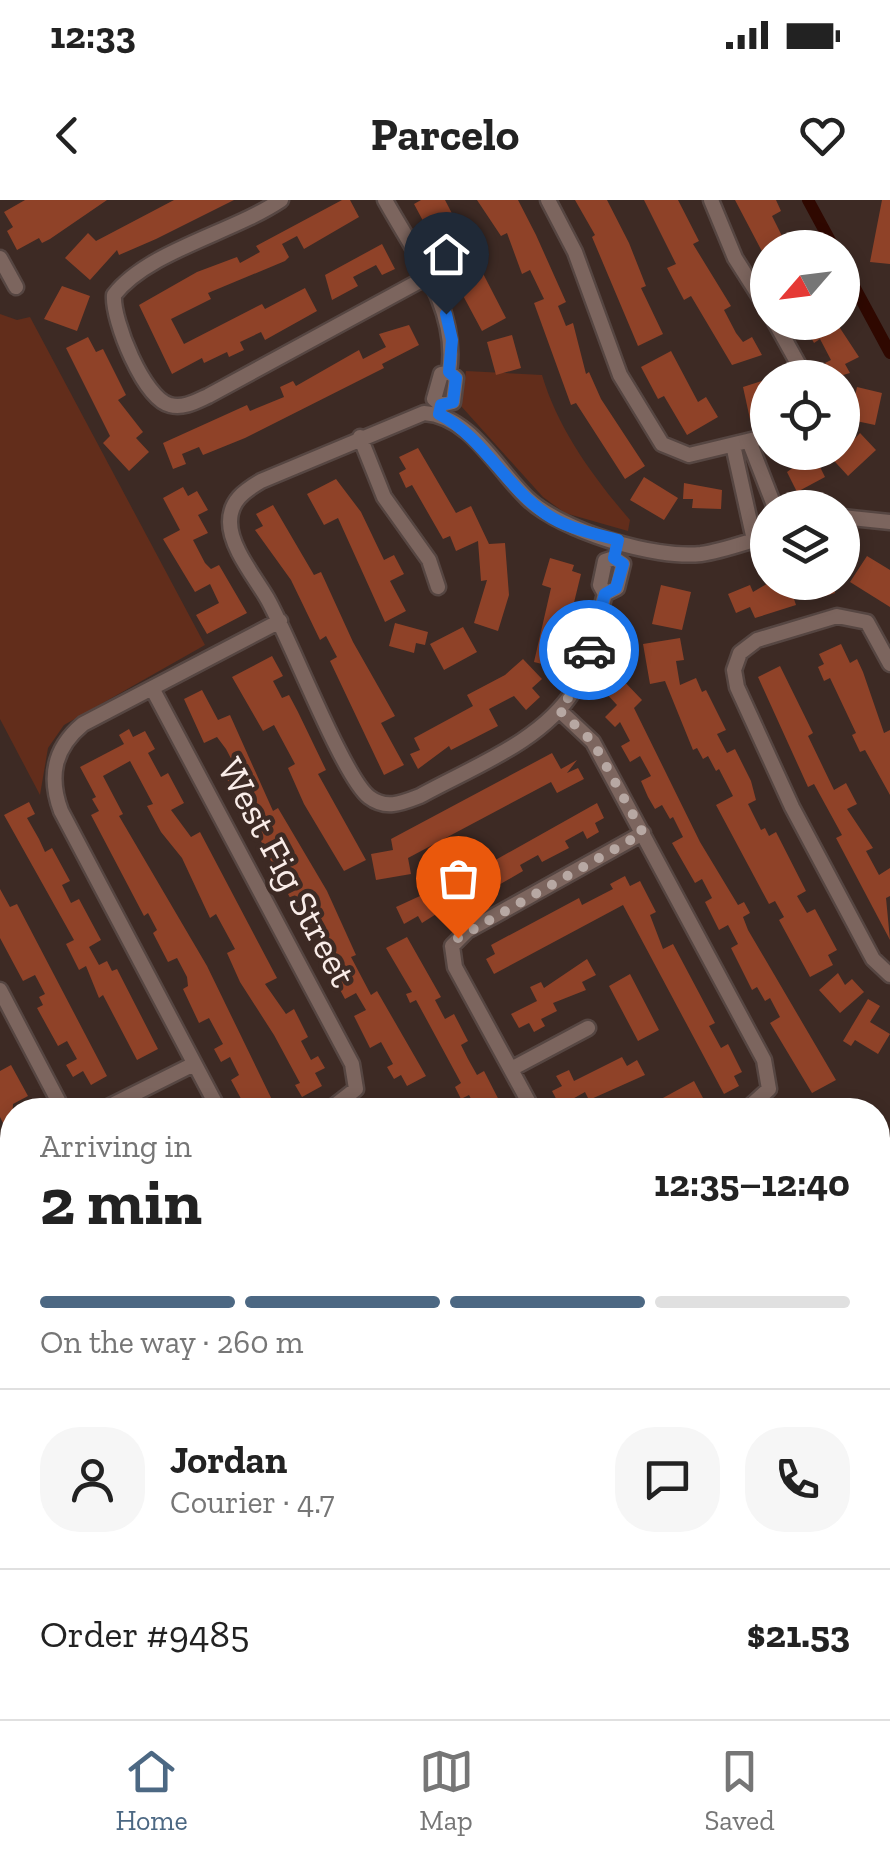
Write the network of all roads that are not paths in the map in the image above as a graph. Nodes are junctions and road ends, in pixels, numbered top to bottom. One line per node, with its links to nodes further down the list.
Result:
1 (281, 200): 6 (street)
2 (385, 200): 6 (street)
3 (548, 200): 12 (street)
4 (710, 200): 7 (street)
5 (0, 258): 8 (street)
6 (427, 277): 9 (street)
7 (750, 282)
8 (16, 287)
9 (440, 410): 10 (street); 17 (street)
10 (360, 437): 19 (street); 20 (street)
11 (749, 440): 12 (street); 13 (street)
12 (732, 445): 14 (street)
13 (768, 490)
14 (750, 503)
15 (860, 519): 16 (street)
16 (890, 522)
17 (618, 540): 18 (street); 23 (street)
18 (750, 540)
19 (438, 587)
20 (280, 621): 22 (street); 23 (street)
21 (890, 664): 25 (street)
22 (152, 688): 28 (street); 33 (street, West Fig Street)
23 (559, 710): 24 (street)
24 (643, 833): 29 (street); 35 (street)
25 (890, 974)
26 (0, 990): 30 (street)
27 (588, 1028): 29 (street)
28 (194, 1064): 31 (street); 32 (street)
29 (511, 1069): 34 (street)
30 (57, 1098)
31 (126, 1098)
32 (212, 1098)
33 (345, 1098)
34 (527, 1098)
35 (759, 1098)

